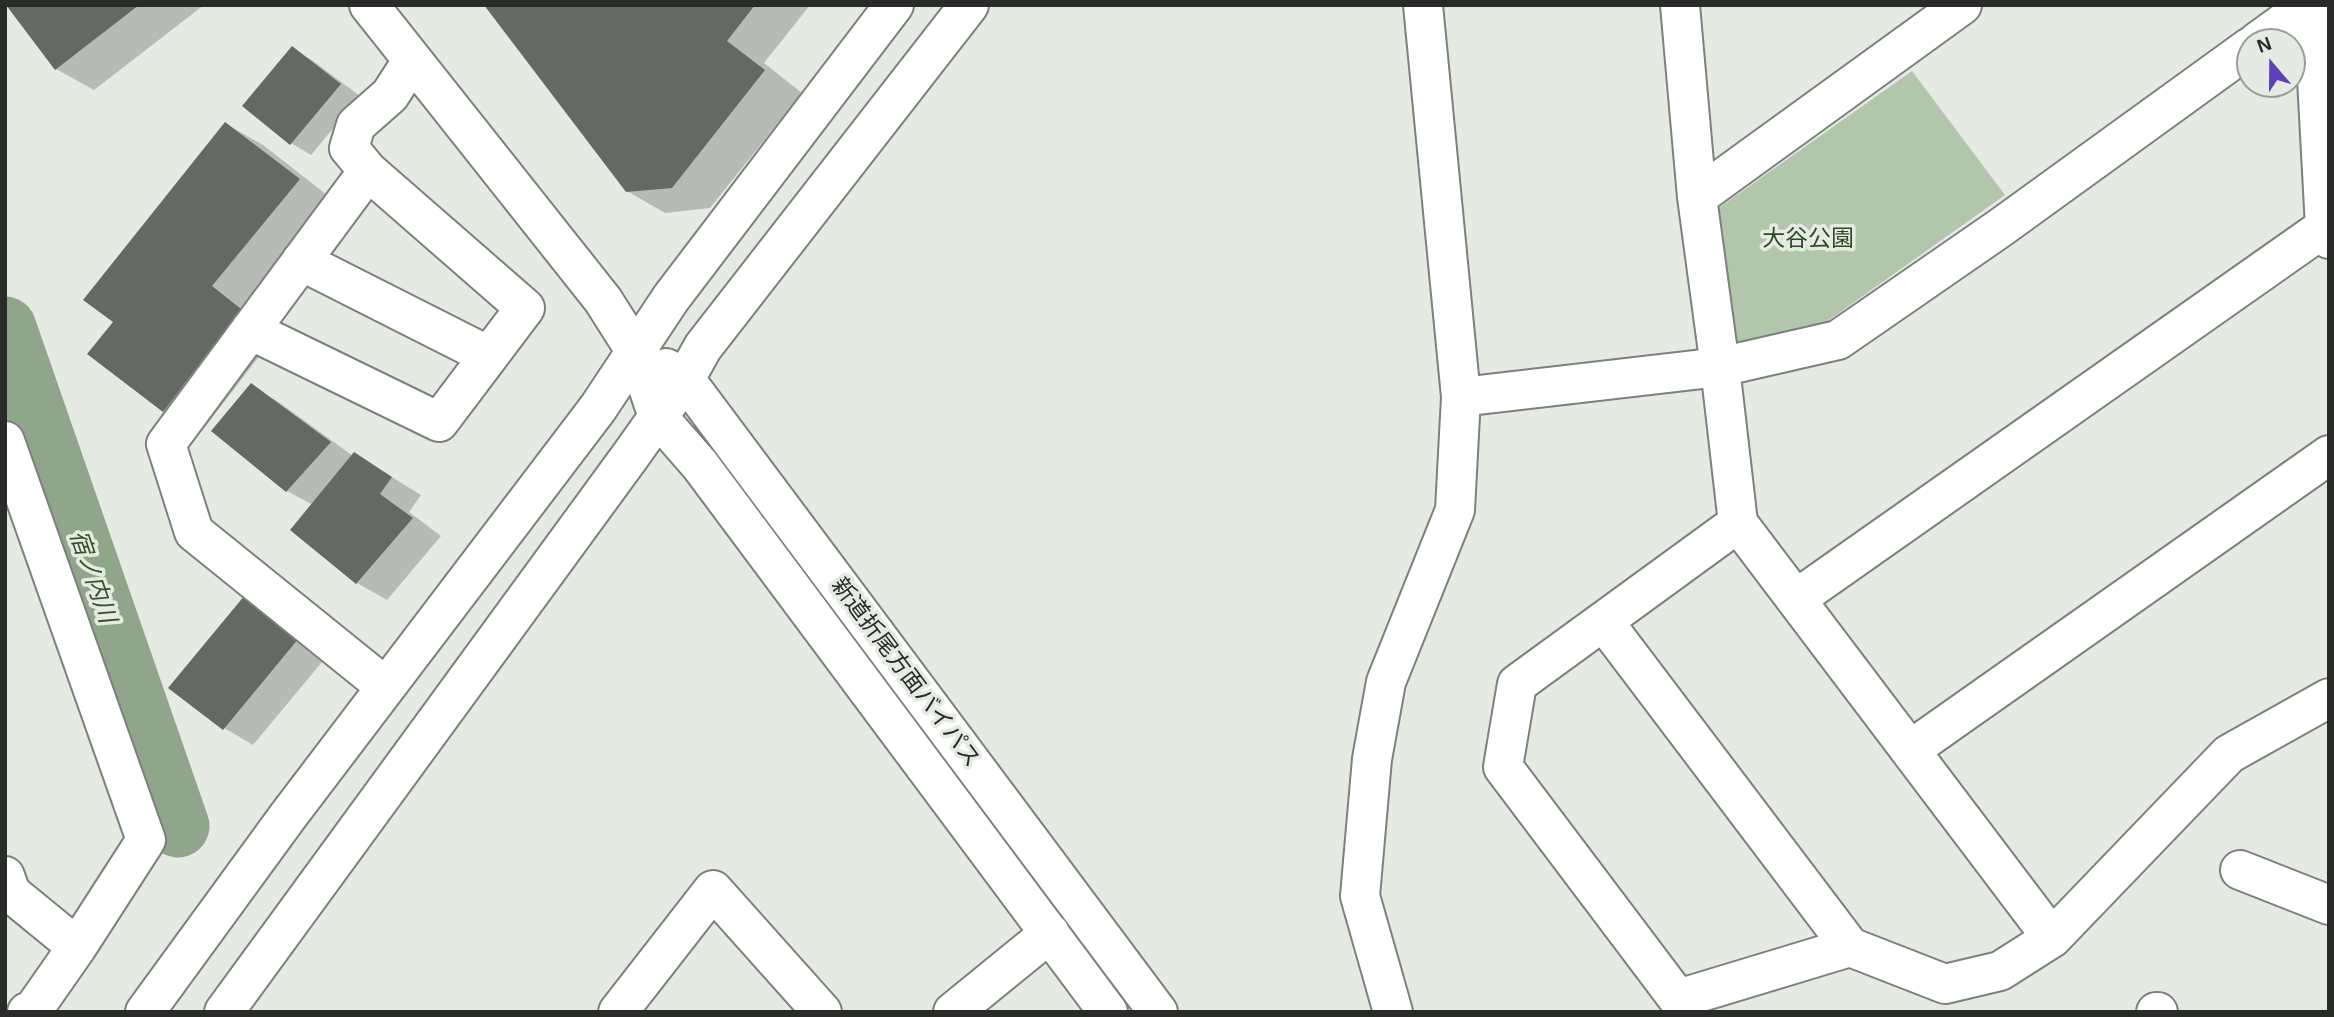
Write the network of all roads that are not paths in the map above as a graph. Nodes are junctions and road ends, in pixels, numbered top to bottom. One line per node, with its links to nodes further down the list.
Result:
1 (369, 5): 10 (street)
2 (894, 5): 16 (street)
3 (969, 5): 19 (street)
4 (1423, 5): 20 (street)
5 (1680, 5): 12 (street)
6 (1962, 5): 12 (street)
7 (2311, 5): 8 (street); 13 (street)
8 (2277, 28)
9 (2236, 57): 18 (street)
10 (412, 61): 11 (street); 16 (street)
11 (368, 172): 14 (street); 17 (street)
12 (1697, 198): 18 (street)
13 (2327, 233): 25 (street)
14 (301, 261): 15 (street); 17 (street)
15 (250, 330): 17 (street); 27 (street)
16 (636, 352): 19 (street, 新道折尾方面バイパス); 21 (street); 27 (street)
17 (489, 356)
18 (1720, 367): 20 (street); 24 (street)
19 (685, 379): 21 (street); 44 (street, 新道折尾方面バイパス)
20 (1461, 397): 45 (street)
21 (658, 417): 33 (street); 39 (street)
22 (5, 441): 35 (street)
23 (2329, 455): 29 (street)
24 (1738, 523): 25 (street); 26 (street)
25 (1796, 599): 29 (street)
26 (1604, 622): 36 (street); 36 (street)
27 (386, 687): 38 (street)
28 (2329, 698): 34 (street)
29 (1910, 750): 34 (street)
30 (2240, 870): 32 (street)
31 (7, 888): 35 (street)
32 (2329, 905)
33 (1050, 933): 42 (street); 43 (street)
34 (2052, 938): 36 (street)
35 (77, 947): 37 (street)
36 (1850, 947)
37 (27, 1012)
38 (145, 1012)
39 (224, 1012)
40 (618, 1012): 41 (street)
41 (822, 1012)
42 (953, 1012)
43 (1108, 1012)
44 (1158, 1012)
45 (1393, 1012)

